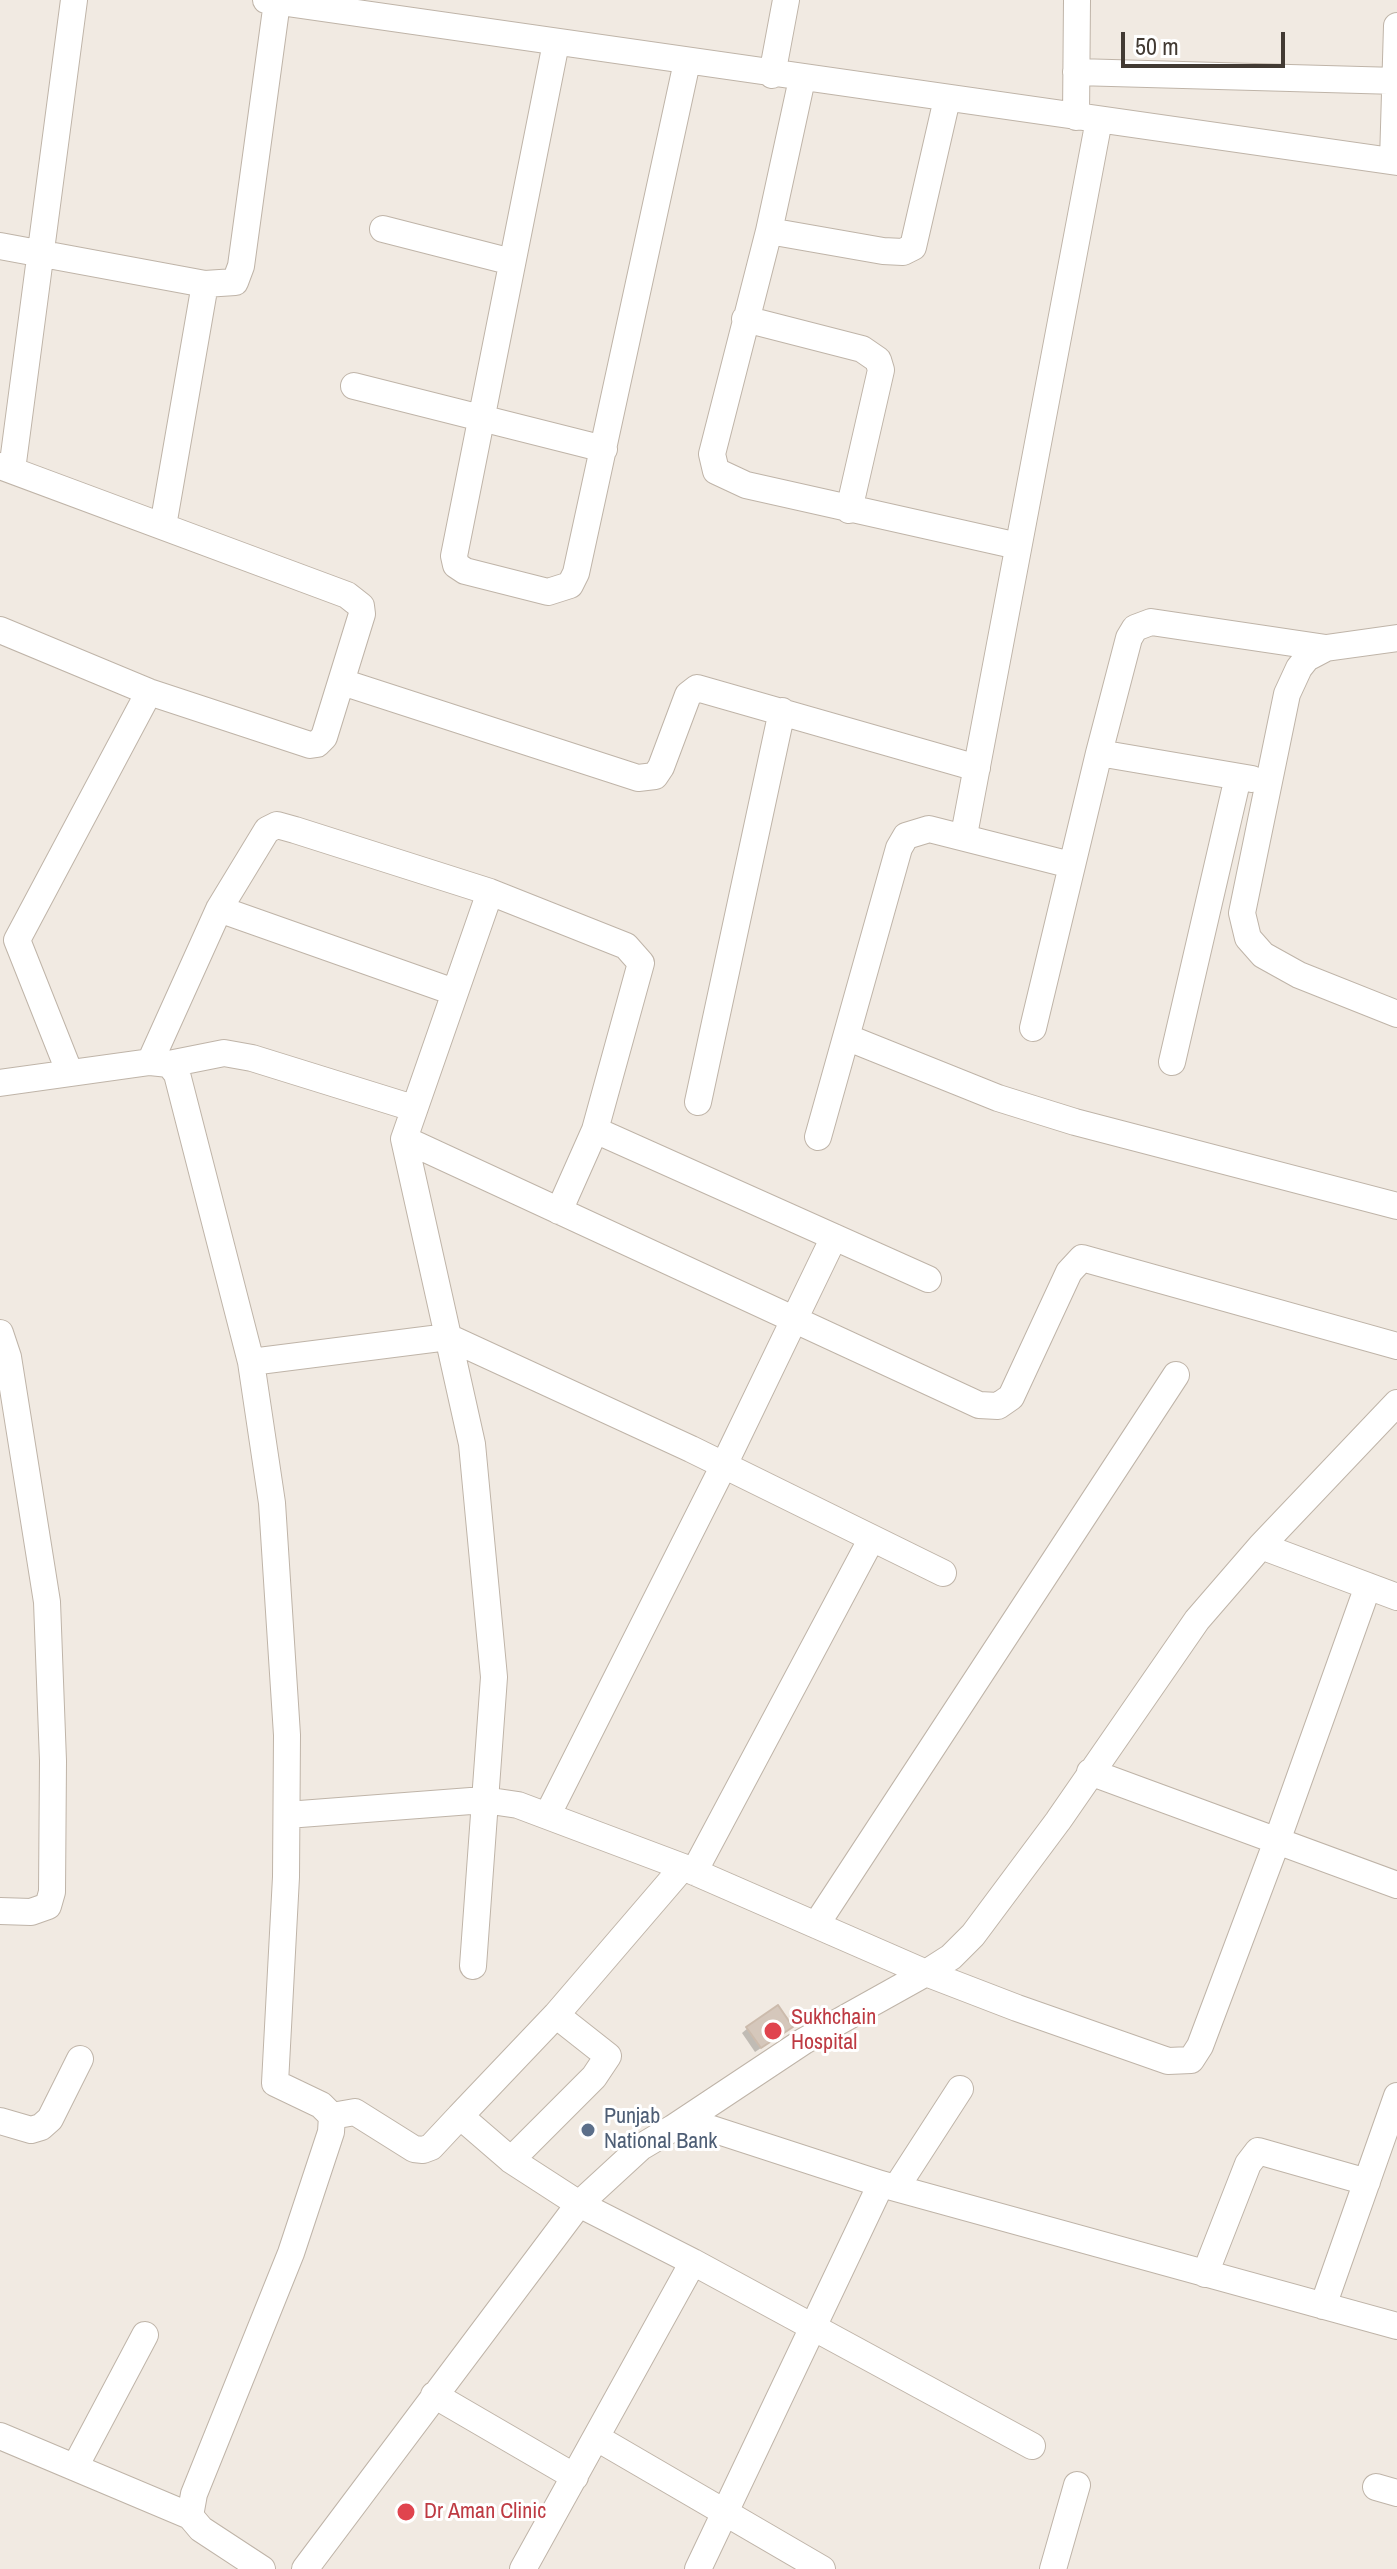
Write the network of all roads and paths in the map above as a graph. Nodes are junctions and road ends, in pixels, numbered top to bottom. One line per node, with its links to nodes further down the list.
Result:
1 (74, 0): 18 (street)
2 (786, 0): 9 (street)
3 (1077, 0): 8 (street)
4 (272, 1): 6 (street); 20 (street)
5 (1397, 26): 11 (street)
6 (556, 43): 7 (street); 19 (street)
7 (687, 62): 9 (street); 24 (street)
8 (1076, 72): 11 (street); 13 (street)
9 (772, 75): 10 (street)
10 (802, 79): 12 (street); 16 (street)
11 (1396, 81): 14 (street)
12 (947, 99): 13 (street); 16 (street)
13 (1087, 119): 14 (street); 28 (street)
14 (1395, 162)
15 (383, 229): 19 (street)
16 (769, 231): 21 (street)
17 (0, 246): 18 (street)
18 (40, 252): 20 (street); 25 (street)
19 (512, 262): 23 (street)
20 (205, 284): 27 (street)
21 (745, 319): 26 (street); 26 (street)
22 (354, 386): 23 (street)
23 (480, 418): 24 (street); 24 (street)
24 (604, 449)
25 (6, 468): 27 (street)
26 (849, 510): 28 (street)
27 (163, 526): 32 (street)
28 (1018, 546): 36 (street)
29 (0, 630): 33 (street)
30 (1397, 638): 31 (street)
31 (1326, 648): 35 (street); 38 (street)
32 (342, 682): 33 (street); 34 (street)
33 (149, 692): 49 (street)
34 (782, 711): 36 (street); 51 (street)
35 (1099, 753): 37 (street); 40 (street)
36 (977, 768): 39 (street)
37 (1238, 777): 38 (street); 47 (street)
38 (1268, 782): 44 (street)
39 (964, 835): 40 (street); 46 (street)
40 (1071, 865): 45 (street)
41 (490, 892): 42 (street); 43 (street); 53 (street)
42 (219, 909): 43 (street); 48 (street)
43 (454, 992): 52 (street)
44 (1397, 1014)
45 (1033, 1028)
46 (846, 1037): 54 (street); 56 (street)
47 (1172, 1062)
48 (160, 1063): 49 (street); 52 (street); 64 (street)
49 (69, 1071): 50 (street)
50 (0, 1083)
51 (698, 1102)
52 (413, 1108): 55 (street)
53 (595, 1130): 57 (street); 58 (street)
54 (818, 1137)
55 (404, 1139): 57 (street); 62 (street)
56 (1397, 1206)
57 (559, 1211): 60 (street)
58 (834, 1237): 59 (street); 60 (street)
59 (928, 1279)
60 (794, 1319): 63 (street); 67 (street)
61 (0, 1333): 80 (street)
62 (448, 1337): 64 (street); 67 (street); 74 (street)
63 (1397, 1346)
64 (251, 1362): 76 (street)
65 (1176, 1375): 81 (street)
66 (1397, 1403): 69 (street)
67 (724, 1465): 68 (street); 75 (street)
68 (872, 1538): 70 (street); 78 (street)
69 (1261, 1546): 71 (street); 73 (street)
70 (943, 1573)
71 (1368, 1586): 72 (street); 77 (street)
72 (1397, 1597)
73 (1090, 1772): 77 (street); 83 (street)
74 (484, 1800): 75 (street); 76 (street); 82 (street)
75 (548, 1814): 78 (street)
76 (287, 1815): 88 (street)
77 (1277, 1841): 79 (street); 83 (street)
78 (689, 1870): 81 (street); 84 (street)
79 (1397, 1885)
80 (0, 1911)
81 (816, 1925): 83 (street)
82 (473, 1966)
83 (926, 1973): 91 (street)
84 (556, 2015): 89 (street); 92 (street)
85 (80, 2059): 90 (street)
86 (960, 2089): 94 (street)
87 (1397, 2096): 93 (street)
88 (332, 2116): 89 (street); 110 (street)
89 (460, 2116): 92 (street)
90 (0, 2121)
91 (673, 2128): 94 (street); 95 (street)
92 (511, 2160): 95 (street)
93 (1367, 2182): 97 (street); 98 (street)
94 (888, 2186): 97 (street); 100 (street)
95 (579, 2204): 96 (street); 102 (street)
96 (693, 2262): 100 (street); 104 (street)
97 (1205, 2274): 98 (street)
98 (1323, 2306): 99 (street)
99 (1397, 2326)
100 (814, 2327): 105 (street); 109 (street)
101 (145, 2335): 106 (street)
102 (434, 2395): 107 (street); 113 (street)
103 (0, 2436): 106 (street)
104 (597, 2438): 107 (street); 109 (street)
105 (1032, 2446)
106 (75, 2467): 110 (street)
107 (575, 2477): 114 (street)
108 (1077, 2485): 111 (street)
109 (725, 2513): 115 (street); 116 (street)
110 (190, 2516): 112 (street)
111 (1061, 2567)
112 (262, 2569)
113 (305, 2569)
114 (523, 2569)
115 (698, 2569)
116 (822, 2569)

